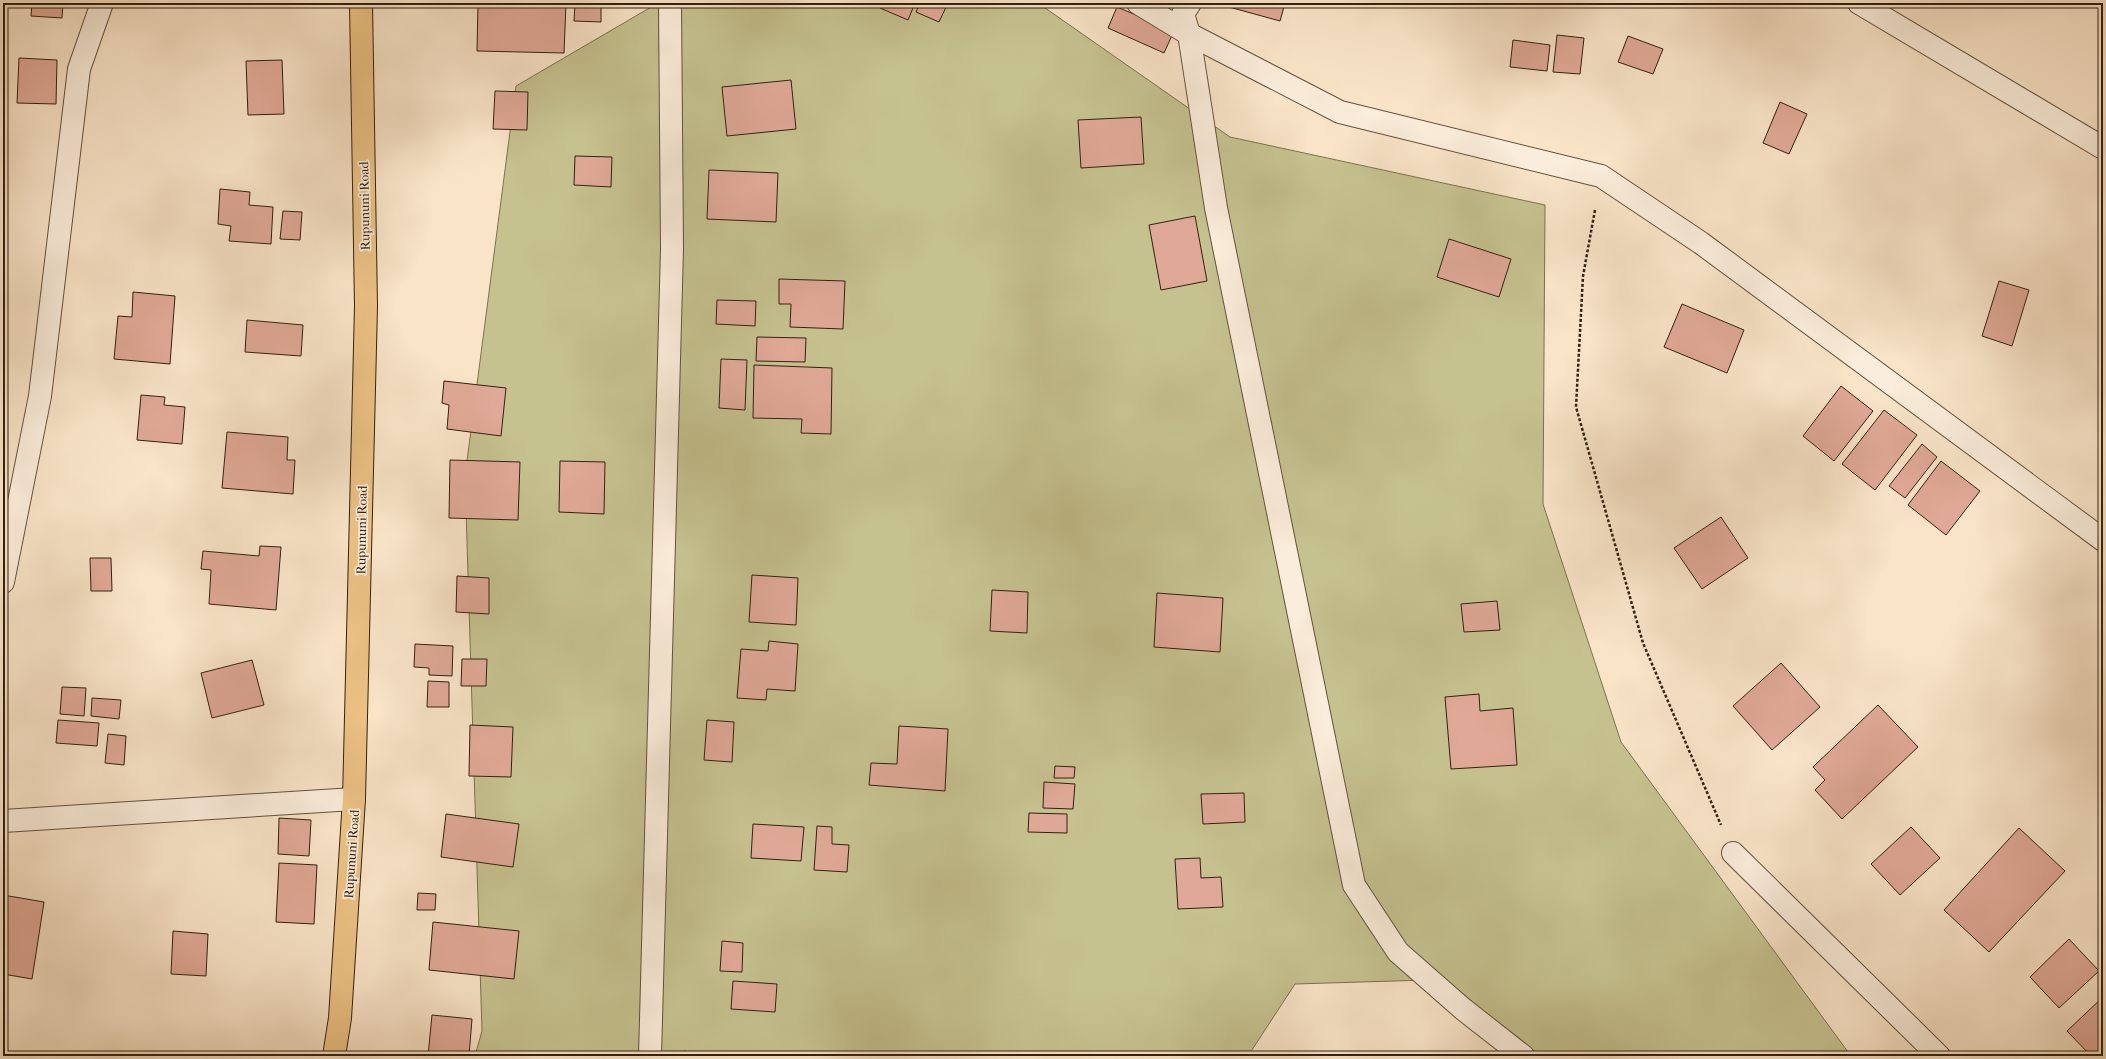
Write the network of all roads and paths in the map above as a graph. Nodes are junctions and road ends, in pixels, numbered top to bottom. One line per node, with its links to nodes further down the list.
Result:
1 (102, 3): 11 (street)
2 (361, 3): 12 (main road, Rupununi Road)
3 (670, 3): 16 (street)
4 (1138, 3): 7 (street)
5 (1190, 3): 7 (street)
6 (1860, 3): 8 (street)
7 (1189, 34): 9 (street); 17 (street)
8 (2103, 148)
9 (1602, 176): 10 (street); 14 (path)
10 (2103, 540)
11 (3, 582)
12 (354, 799): 13 (street); 15 (main road, Rupununi Road)
13 (3, 821)
14 (1733, 853): 18 (street)
15 (334, 1056)
16 (650, 1056)
17 (1523, 1056)
18 (1939, 1056)

